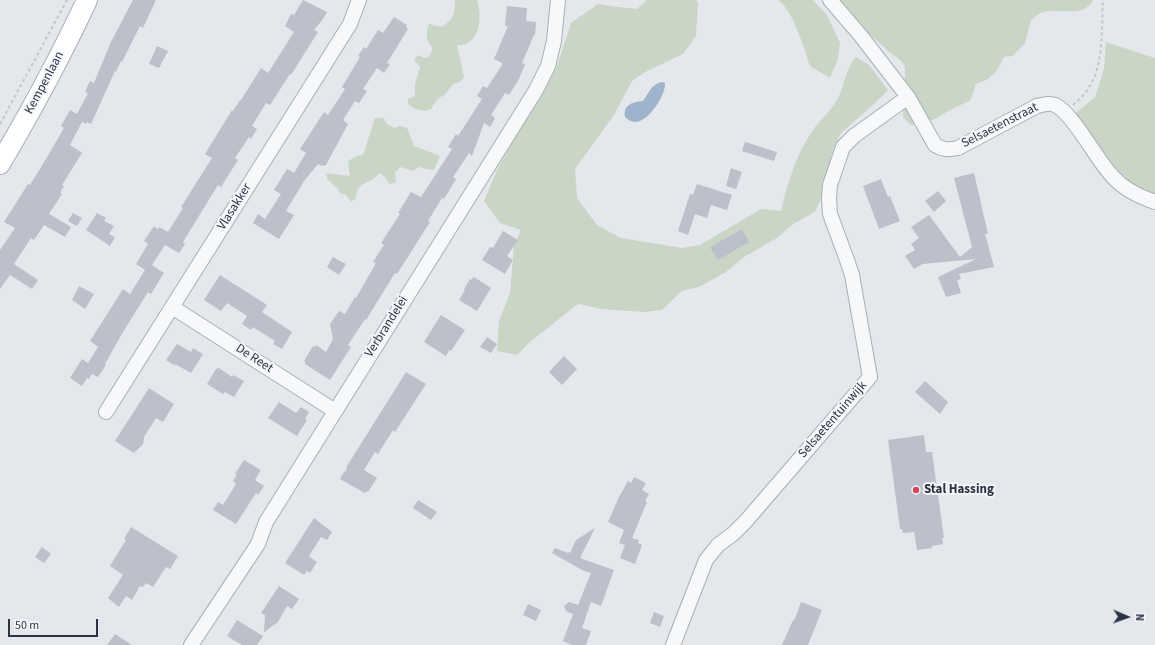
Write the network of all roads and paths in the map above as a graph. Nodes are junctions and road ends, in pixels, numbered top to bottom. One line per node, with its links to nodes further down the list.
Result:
1 (67, 0): 9 (path)
2 (87, 0): 10 (main road, Kempenlaan)
3 (359, 0): 12 (street, Vlasakker)
4 (558, 0): 13 (street, Verbrandelei)
5 (830, 0): 7 (street, Selsaetenstraat)
6 (1103, 0): 8 (path)
7 (908, 97): 8 (street, Selsaetenstraat); 16 (street, Selsaetentuinwijk)
8 (1066, 113): 11 (street, Selsaetenstraat)
9 (0, 124)
10 (0, 164)
11 (1155, 202)
12 (172, 307): 13 (street, De Reet); 14 (street, Vlasakker)
13 (335, 410): 15 (street, Verbrandelei)
14 (106, 412)
15 (191, 645)
16 (673, 645)

